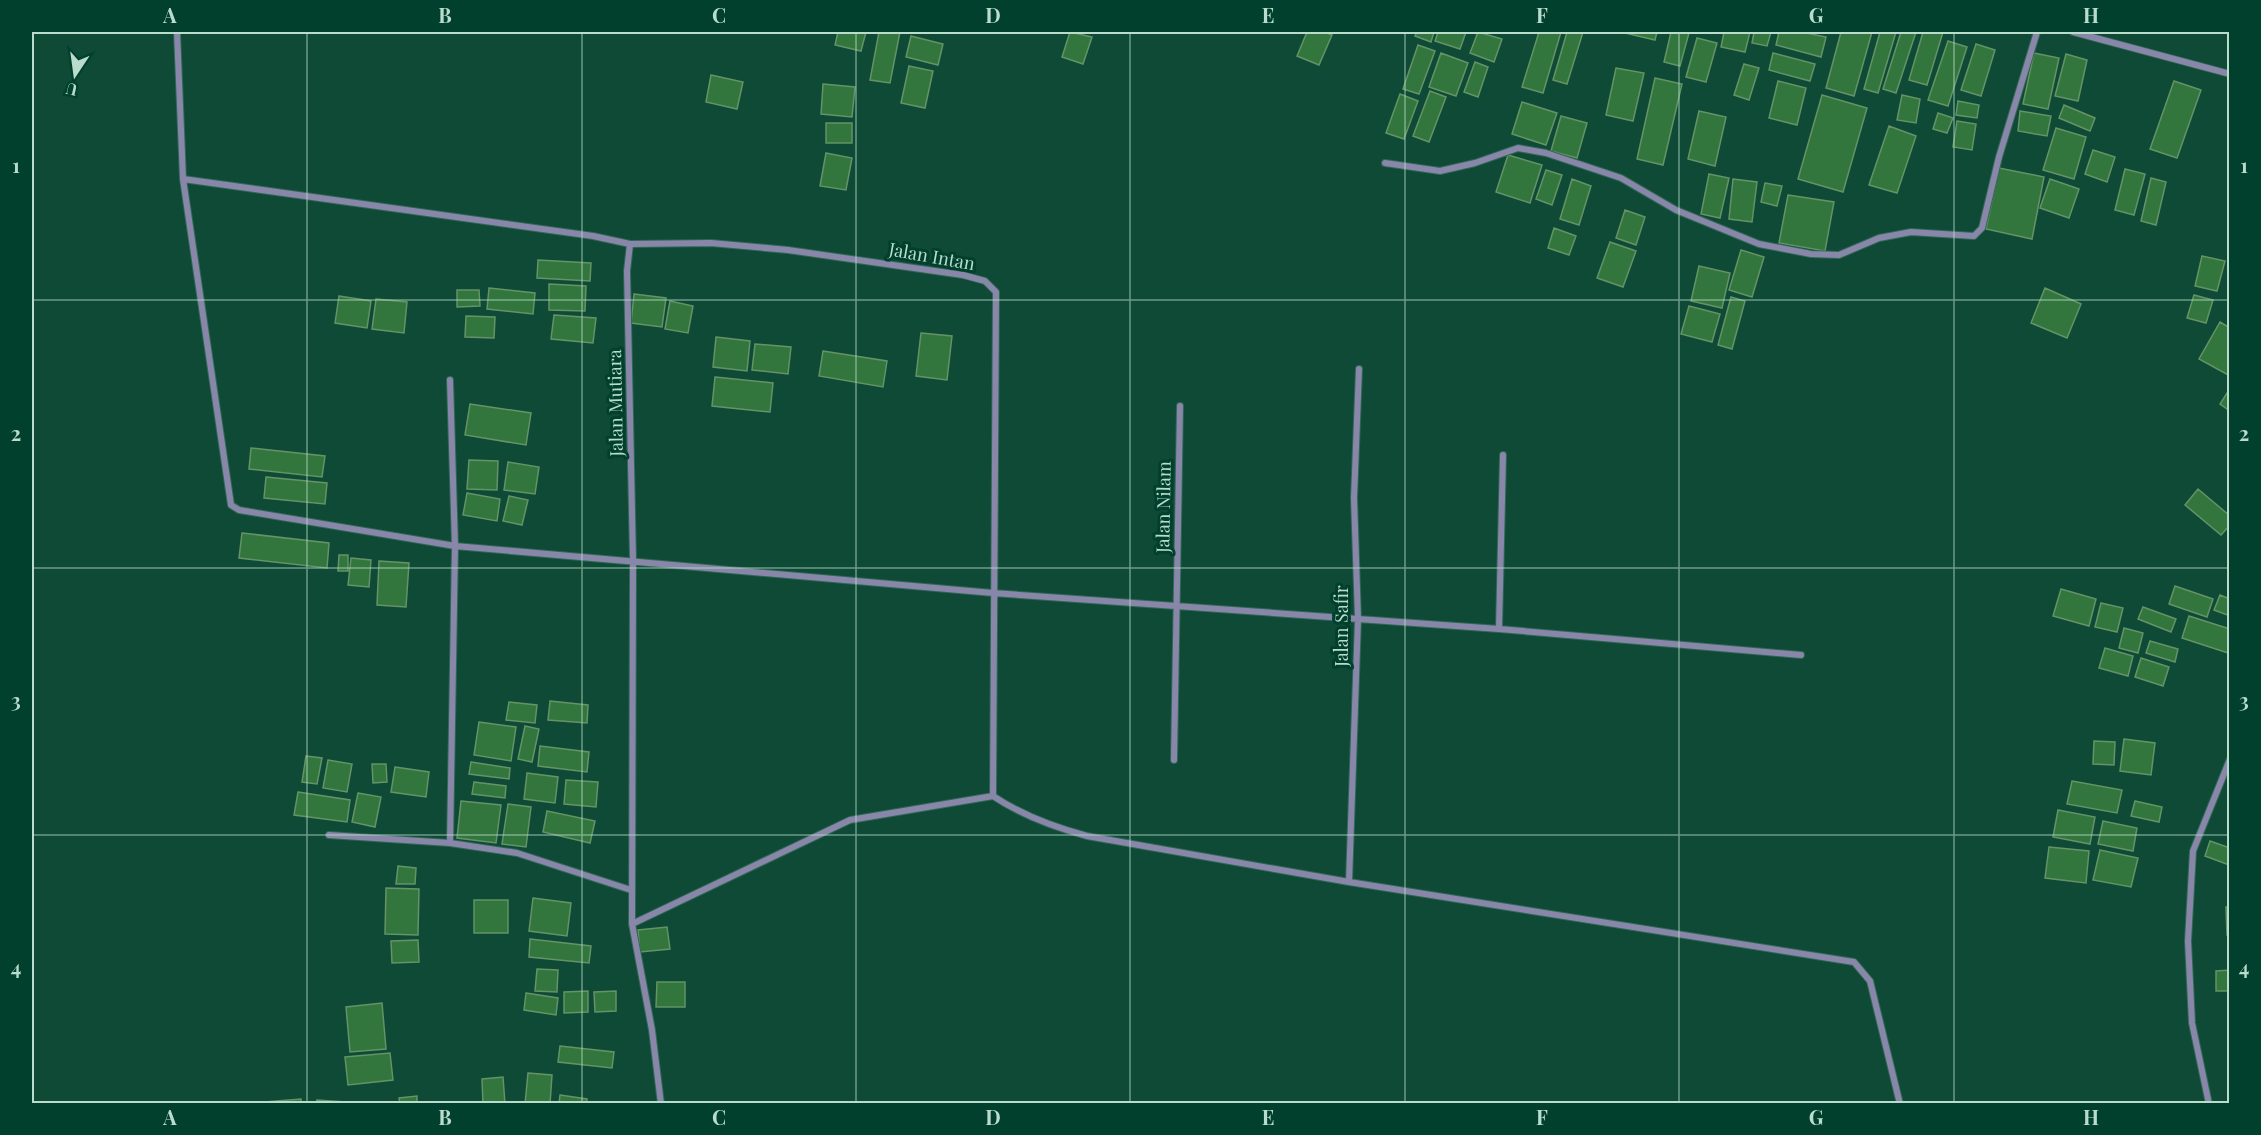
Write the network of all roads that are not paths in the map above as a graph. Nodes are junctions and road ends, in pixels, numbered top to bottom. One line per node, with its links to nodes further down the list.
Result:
1 (177, 32): 6 (street)
2 (2037, 32): 5 (street)
3 (2073, 32): 4 (street)
4 (2229, 74)
5 (1385, 163)
6 (183, 179): 7 (street, Jalan Intan); 12 (street)
7 (630, 244): 13 (street, Jalan Mutiara); 14 (street, Jalan Intan)
8 (1359, 369): 16 (street, Jalan Safir)
9 (450, 380): 12 (street)
10 (1180, 406): 15 (street, Jalan Nilam)
11 (1503, 455): 17 (street)
12 (454, 546): 13 (street); 23 (street)
13 (633, 560): 14 (street); 25 (street, Jalan Mutiara)
14 (993, 593): 15 (street); 21 (street, Jalan Intan)
15 (1175, 608): 16 (street); 20 (street, Jalan Nilam)
16 (1358, 619): 17 (street); 24 (street, Jalan Safir)
17 (1499, 629): 18 (street)
18 (1801, 655)
19 (2229, 759): 29 (street)
20 (1174, 760)
21 (993, 796): 24 (street); 26 (street)
22 (329, 835): 23 (street)
23 (450, 843): 25 (street)
24 (1348, 882): 28 (street)
25 (631, 890): 26 (street, Jalan Mutiara)
26 (632, 924): 27 (street, Jalan Mutiara)
27 (661, 1104)
28 (1900, 1104)
29 (2209, 1104)

